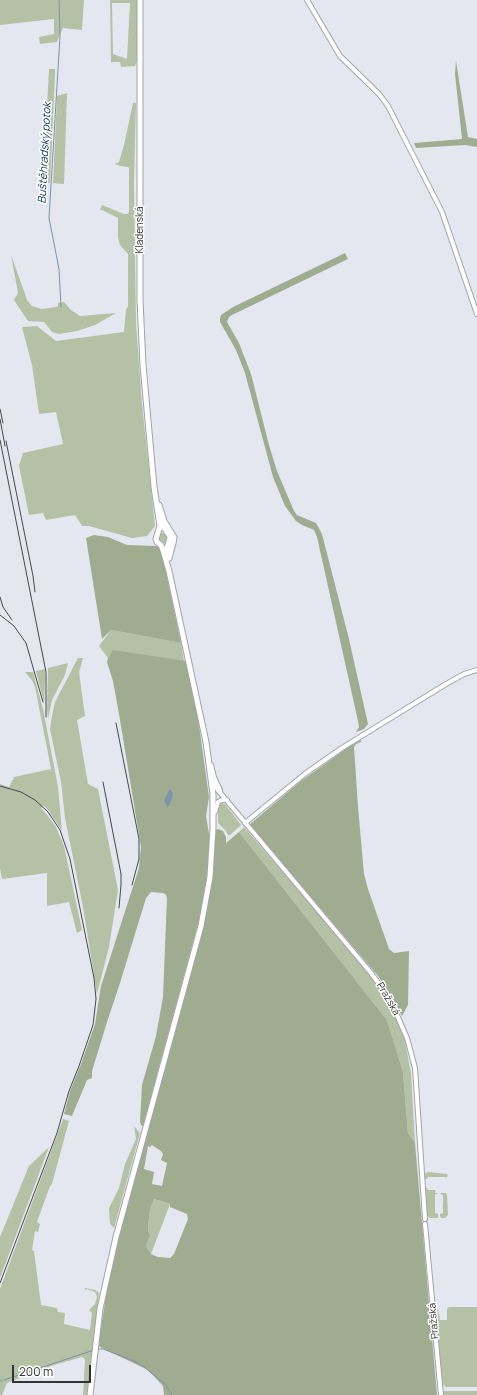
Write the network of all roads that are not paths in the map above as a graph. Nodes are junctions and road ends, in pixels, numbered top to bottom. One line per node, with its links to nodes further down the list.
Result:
1 (140, 0): 4 (main road, Kladenská)
2 (307, 0): 3 (street)
3 (477, 314)
4 (152, 459): 5 (main road); 7 (main road)
5 (159, 504): 6 (main road); 10 (main road)
6 (166, 532): 7 (main road); 8 (main road)
7 (158, 534): 9 (main road)
8 (168, 544): 9 (main road); 10 (main road)
9 (161, 545): 10 (main road)
10 (169, 571): 12 (main road)
11 (477, 670): 18 (street)
12 (201, 717): 13 (main road); 14 (main road)
13 (208, 750): 15 (main road); 16 (street)
14 (207, 765): 15 (street); 17 (main road)
15 (212, 782): 16 (street); 17 (main road)
16 (225, 799): 17 (street); 18 (street, Pražská); 19 (street)
17 (212, 802): 19 (main road); 20 (main road)
18 (245, 823): 22 (street, Pražská)
19 (213, 828): 20 (main road)
20 (212, 840): 21 (main road)
21 (90, 1395)
22 (441, 1395)

